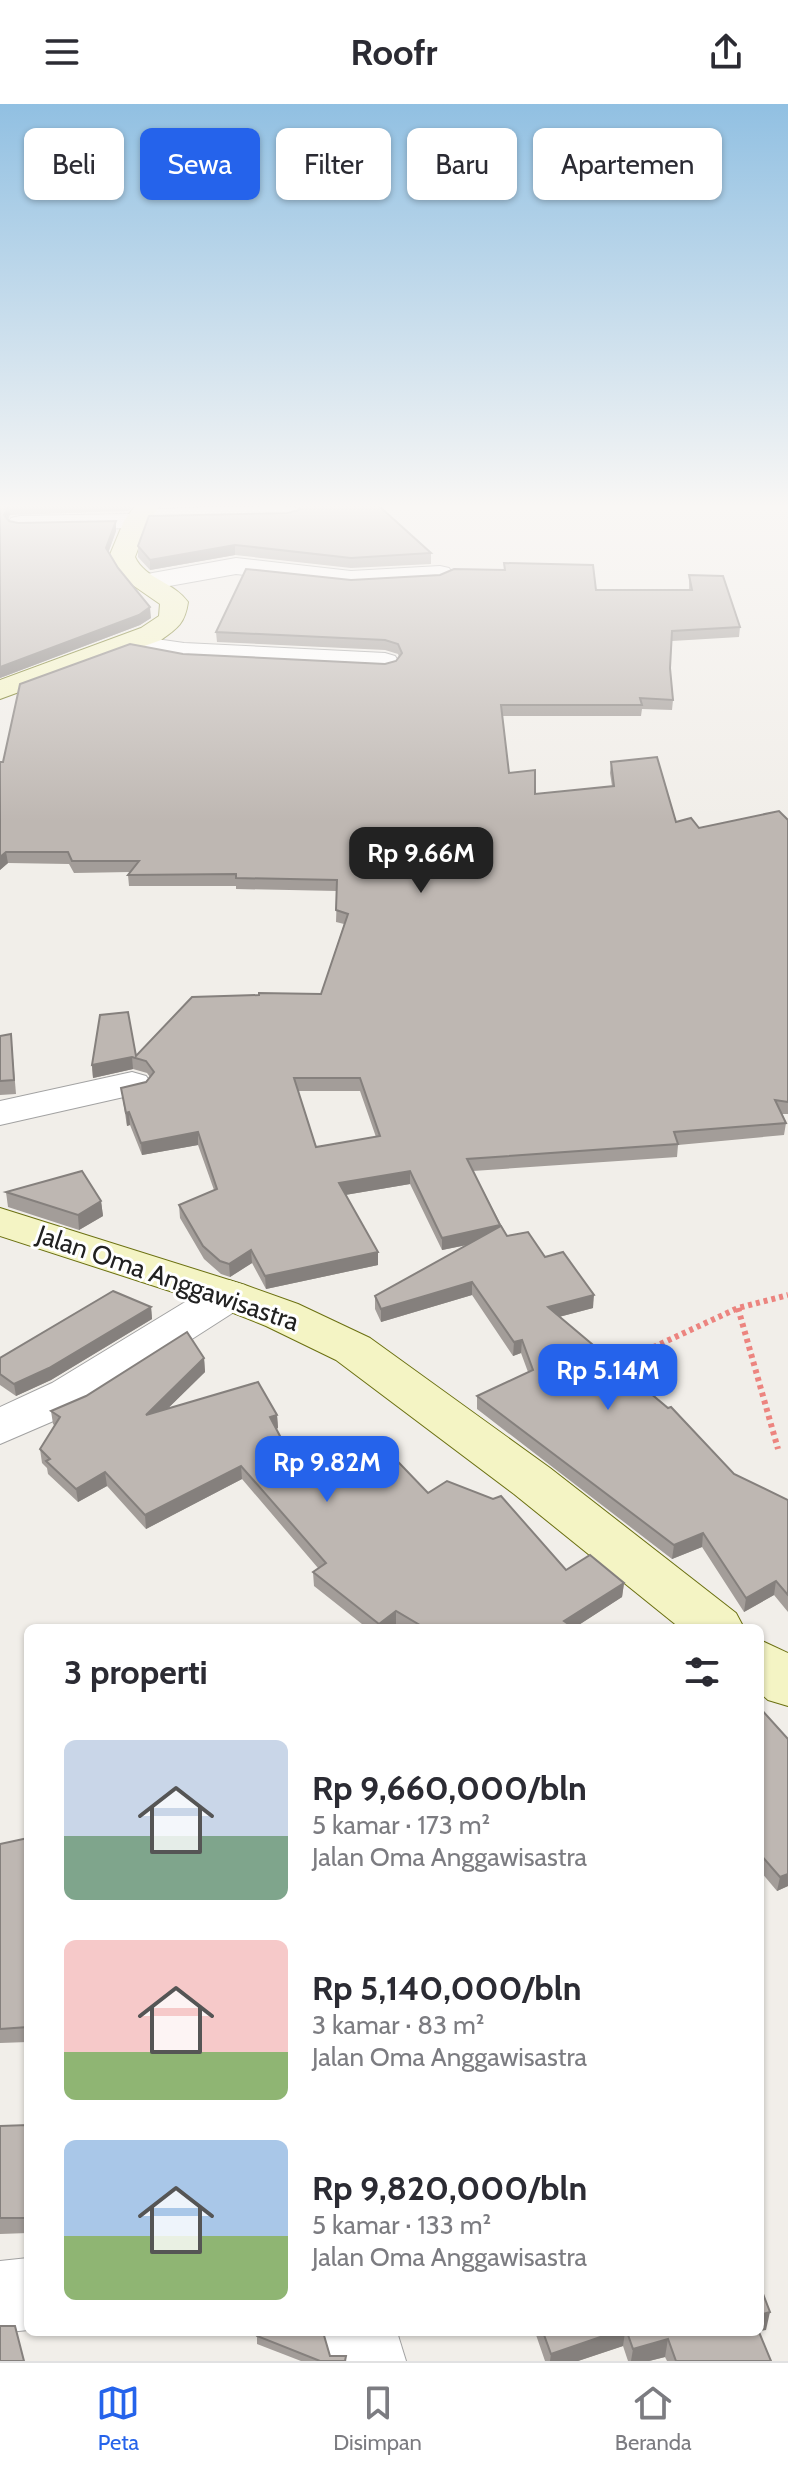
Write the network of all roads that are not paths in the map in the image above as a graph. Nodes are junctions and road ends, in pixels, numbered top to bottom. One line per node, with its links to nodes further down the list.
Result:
1 (175, 611): 2 (main road)
2 (128, 643): 3 (street); 4 (main road)
3 (385, 662)
4 (0, 690)
5 (132, 1084): 6 (street)
6 (0, 1113)
7 (0, 1221): 8 (main road, Jalan Oma Anggawisastra)
8 (229, 1295): 9 (street); 10 (main road, Jalan Oma Anggawisastra)
9 (0, 1427)
10 (712, 1624)
11 (764, 1665): 12 (main road)
12 (788, 1684)
13 (24, 2294): 14 (street)
14 (0, 2297)
15 (361, 2336): 16 (street)
16 (369, 2361)

